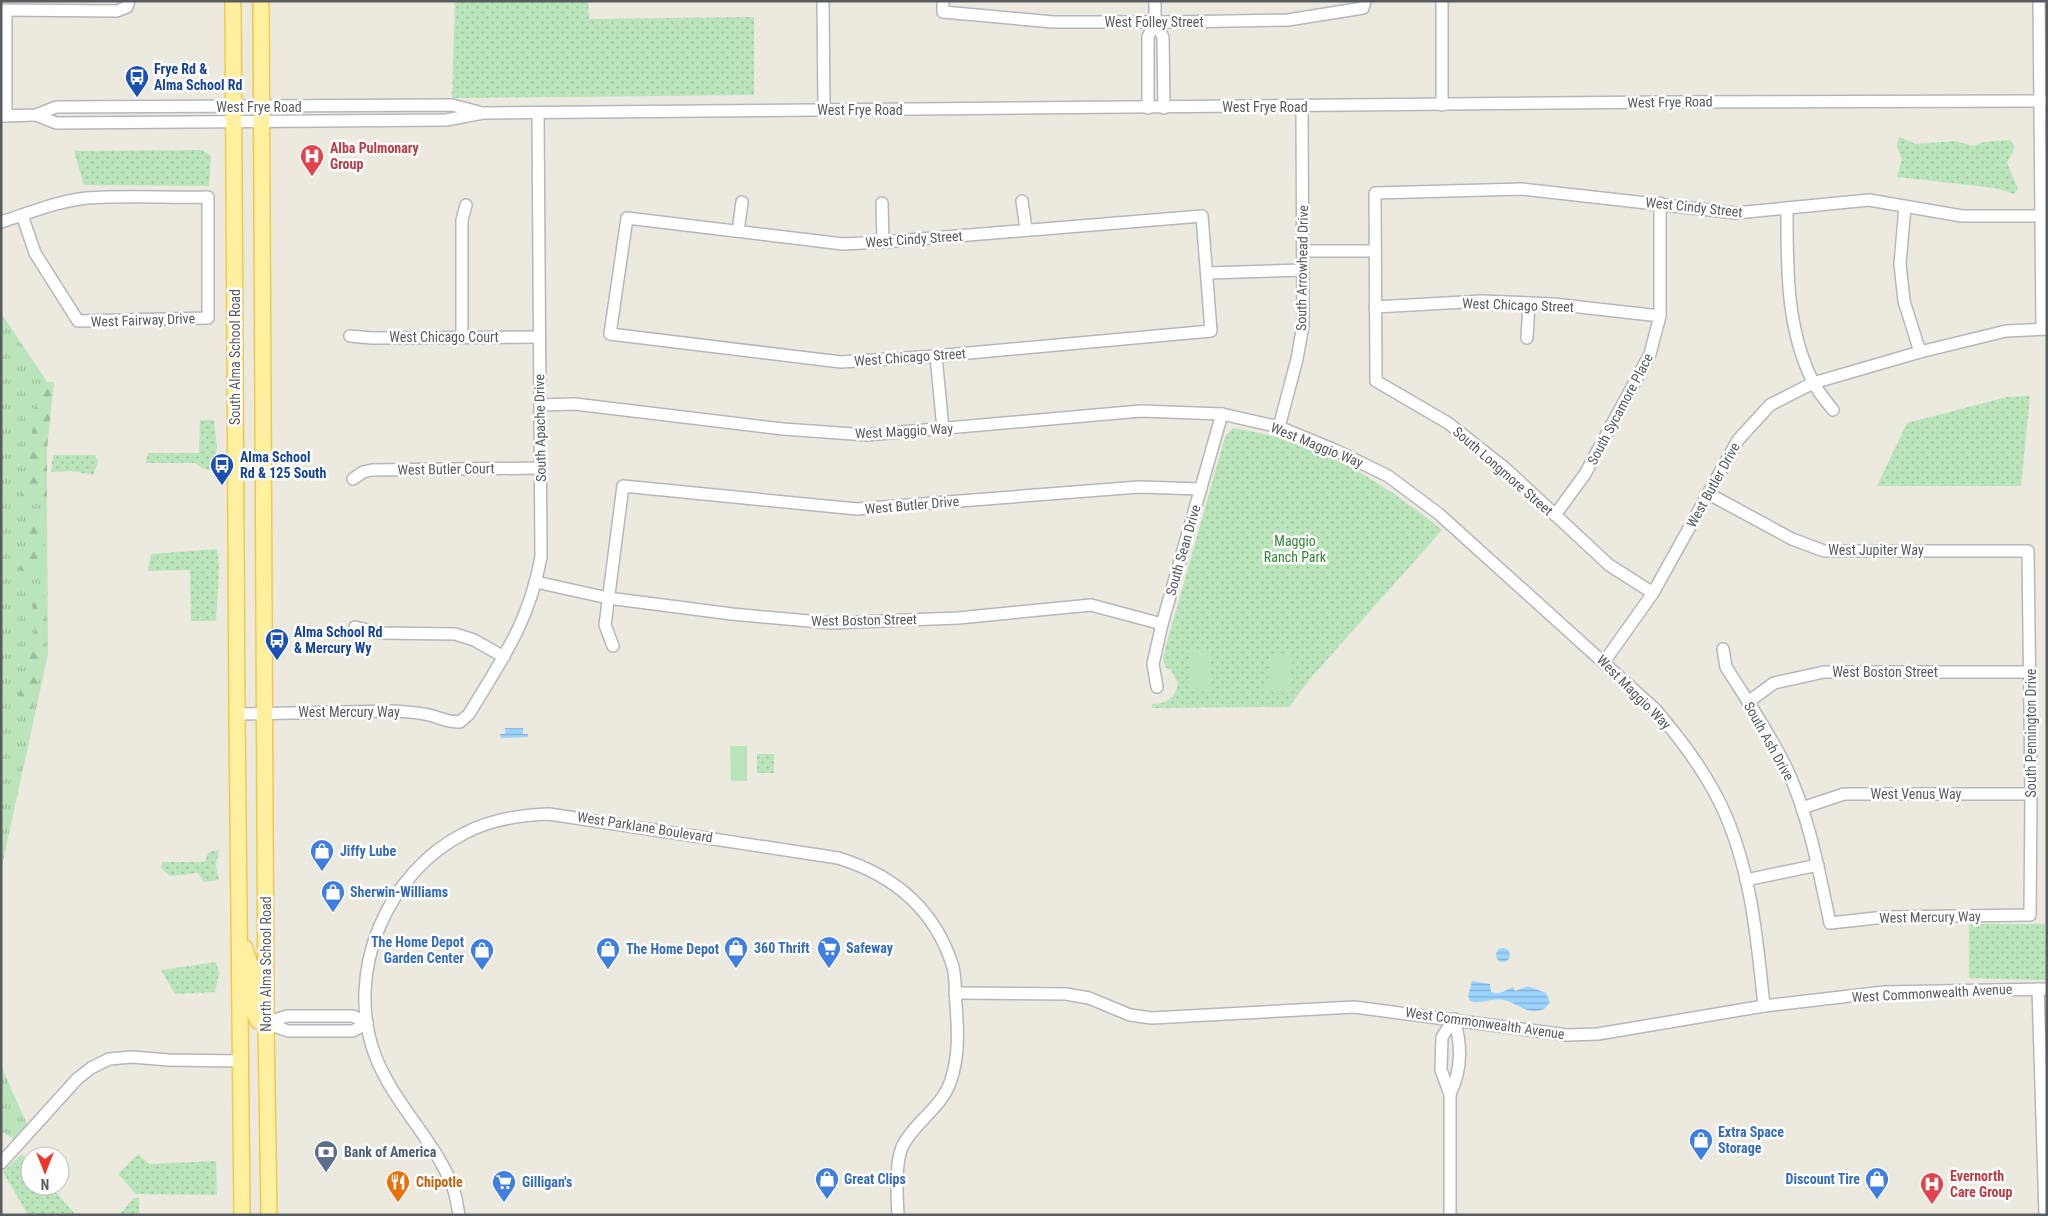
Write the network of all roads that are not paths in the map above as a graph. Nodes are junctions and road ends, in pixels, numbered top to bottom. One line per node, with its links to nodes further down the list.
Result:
1 (233, 1): 14 (main road, South Alma School Road)
2 (261, 1): 15 (main road, South Alma School Road)
3 (823, 1): 19 (street)
4 (1155, 1): 11 (street)
5 (1442, 1): 13 (street)
6 (2039, 1): 12 (street)
7 (128, 4): 10 (street)
8 (1364, 4): 11 (street, West Folley Street)
9 (943, 6): 11 (street, West Folley Street)
10 (4, 10): 23 (street)
11 (1156, 22): 17 (street); 18 (street)
12 (2043, 101): 13 (street, West Frye Road); 35 (street)
13 (1442, 106): 16 (street, West Frye Road)
14 (234, 107): 15 (street, West Frye Road); 22 (street, West Frye Road); 24 (main road, South Alma School Road)
15 (261, 107): 20 (street, West Frye Road); 25 (main road, South Alma School Road)
16 (1302, 107): 18 (street, West Frye Road); 40 (street, South Arrowhead Drive)
17 (1148, 108): 18 (street, West Frye Road); 19 (street, West Frye Road)
18 (1164, 108)
19 (824, 110): 21 (street, West Frye Road)
20 (483, 113): 21 (street, West Frye Road); 25 (street, West Frye Road)
21 (538, 113): 51 (street, South Apache Drive)
22 (36, 115): 23 (street, West Frye Road); 24 (street, West Frye Road)
23 (4, 116)
24 (234, 123): 25 (street, West Frye Road); 80 (main road, South Alma School Road)
25 (261, 123): 79 (main road, South Alma School Road)
26 (1375, 193): 30 (street, West Cindy Street); 41 (street, South Longmore Street)
27 (1022, 201): 37 (street)
28 (742, 202): 38 (street)
29 (882, 203): 39 (street)
30 (1660, 203): 33 (street, West Cindy Street); 46 (street, South Sycamore Place)
31 (466, 205): 50 (street)
32 (1906, 207): 33 (street, West Cindy Street); 35 (street, West Cindy Street); 53 (street)
33 (1787, 209): 55 (street)
34 (22, 215): 34 (street, West Fairway Drive); 36 (street)
35 (2040, 216): 47 (street)
36 (1, 222)
37 (1026, 229): 39 (street, West Cindy Street); 43 (street, West Cindy Street)
38 (738, 230): 39 (street, West Cindy Street); 48 (street, West Cindy Street)
39 (883, 242)
40 (1304, 251): 41 (street); 42 (street, South Arrowhead Drive)
41 (1375, 251): 45 (street, South Longmore Street)
42 (1303, 270): 43 (street); 59 (street, South Arrowhead Drive)
43 (1208, 273): 54 (street, West Chicago Street)
44 (1529, 303): 45 (street, West Chicago Street); 46 (street, West Chicago Street); 52 (street)
45 (1375, 307): 65 (street, South Longmore Street)
46 (1660, 316): 65 (street, South Sycamore Place)
47 (2044, 329): 53 (street, West Butler Drive)
48 (610, 334): 54 (street, West Chicago Street)
49 (350, 336): 50 (street, West Chicago Court)
50 (462, 337): 51 (street, West Chicago Court)
51 (539, 337): 56 (street, South Apache Drive)
52 (1527, 338)
53 (1920, 352): 55 (street, West Butler Drive)
54 (936, 356): 60 (street)
55 (1813, 383): 57 (street); 64 (street, West Butler Drive)
56 (540, 405): 60 (street, West Maggio Way); 61 (street, South Apache Drive)
57 (1833, 410)
58 (1222, 414): 59 (street, West Maggio Way); 60 (street, West Maggio Way); 63 (street, South Sean Drive)
59 (1279, 427): 75 (street, West Maggio Way)
60 (943, 429)
61 (541, 468): 62 (street, West Butler Court); 67 (street, South Apache Drive)
62 (353, 479)
63 (1201, 489): 69 (street, West Butler Drive); 70 (street, South Sean Drive)
64 (1709, 494): 66 (street, West Jupiter Way); 68 (street, West Butler Drive)
65 (1556, 515): 68 (street, South Longmore Street)
66 (2028, 550): 76 (street, South Pennington Drive)
67 (536, 582): 69 (street, West Boston Street); 74 (street, South Apache Drive)
68 (1653, 593): 75 (street, West Butler Drive)
69 (608, 598): 70 (street, West Boston Street); 72 (street)
70 (1162, 624): 77 (street, South Sean Drive)
71 (355, 627): 74 (street)
72 (614, 646)
73 (1723, 649): 78 (street, South Ash Drive)
74 (504, 657): 81 (street, South Apache Drive)
75 (1604, 662): 85 (street, West Maggio Way)
76 (2030, 672): 78 (street, West Boston Street); 82 (street, South Pennington Drive)
77 (1157, 688)
78 (1748, 702): 83 (street, South Ash Drive)
79 (265, 713): 80 (street, West Mercury Way); 81 (street, West Mercury Way); 93 (main road, North Alma School Road)
80 (236, 714): 88 (main road, North Alma School Road)
81 (460, 722)
82 (2031, 794): 83 (street, West Venus Way); 86 (street, South Pennington Drive)
83 (1802, 808): 84 (street, South Ash Drive)
84 (1818, 865): 85 (street); 87 (street, South Ash Drive)
85 (1746, 880): 91 (street, West Maggio Way)
86 (2030, 916): 87 (street, West Mercury Way)
87 (1830, 922)
88 (240, 932): 93 (main road); 95 (main road, North Alma School Road)
89 (2043, 989): 91 (street, West Commonwealth Avenue); 103 (street)
90 (955, 993): 92 (street, West Commonwealth Avenue); 94 (street, West Parklane Boulevard); 101 (street, West Parklane Boulevard)
91 (1764, 1006): 92 (street, West Commonwealth Avenue)
92 (1454, 1018): 96 (street); 96 (street)
93 (266, 1023): 94 (street); 99 (main road, North Alma School Road)
94 (367, 1024): 100 (street, West Parklane Boulevard)
95 (241, 1061): 97 (street); 98 (main road, North Alma School Road)
96 (1450, 1094): 102 (street)
97 (1, 1163)
98 (242, 1215)
99 (269, 1215)
100 (459, 1215)
101 (898, 1215)
102 (1450, 1215)
103 (2044, 1215)

